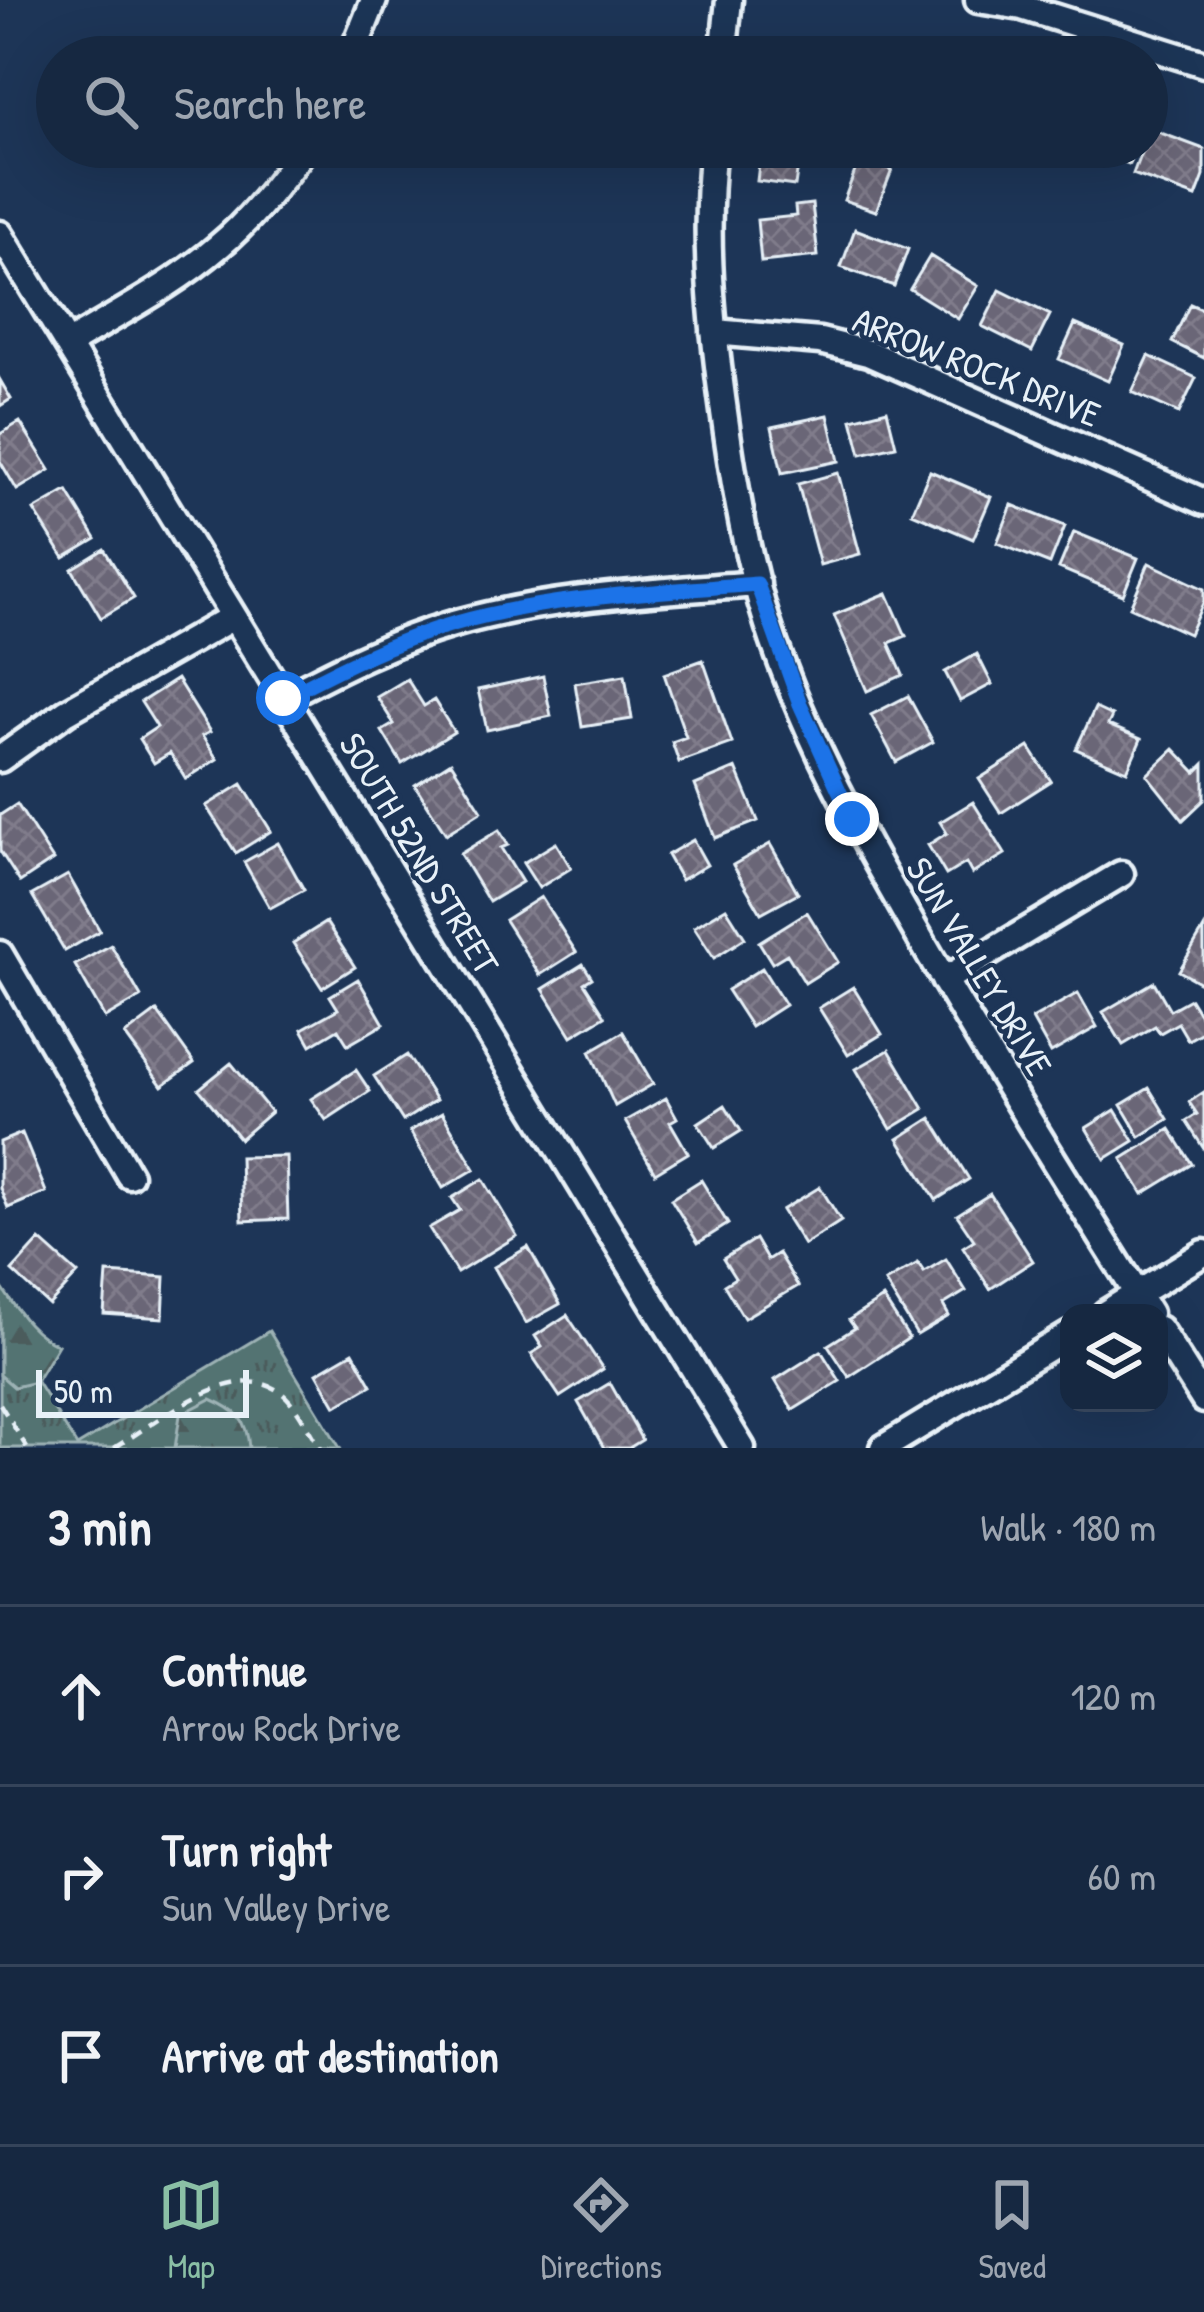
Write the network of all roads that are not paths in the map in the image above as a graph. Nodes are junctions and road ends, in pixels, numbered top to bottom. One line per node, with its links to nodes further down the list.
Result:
1 (374, 0): 4 (street)
2 (729, 0): 5 (street)
3 (978, 0): 6 (street)
4 (359, 36)
5 (725, 36)
6 (1115, 36)
7 (1168, 53): 8 (street)
8 (1204, 64)
9 (290, 168): 13 (street)
10 (711, 168): 12 (street, SUN VALLEY DRIVE)
11 (0, 234): 13 (street, SOUTH 52ND STREET)
12 (714, 332): 14 (street, ARROW ROCK DRIVE); 15 (street, SUN VALLEY DRIVE)
13 (68, 344): 16 (street, SOUTH 52ND STREET)
14 (1204, 502)
15 (757, 584): 17 (street); 21 (street, SUN VALLEY DRIVE)
16 (233, 617): 17 (street, SOUTH 52ND STREET); 18 (street)
17 (283, 698): 28 (street, SOUTH 52ND STREET)
18 (0, 759)
19 (1120, 874): 21 (street)
20 (0, 954): 22 (street)
21 (944, 980): 24 (street, SUN VALLEY DRIVE)
22 (129, 1174)
23 (1204, 1252): 24 (street)
24 (1143, 1304)
25 (1060, 1340): 29 (street)
26 (1168, 1343): 27 (street)
27 (1204, 1400)
28 (742, 1448)
29 (883, 1448)

